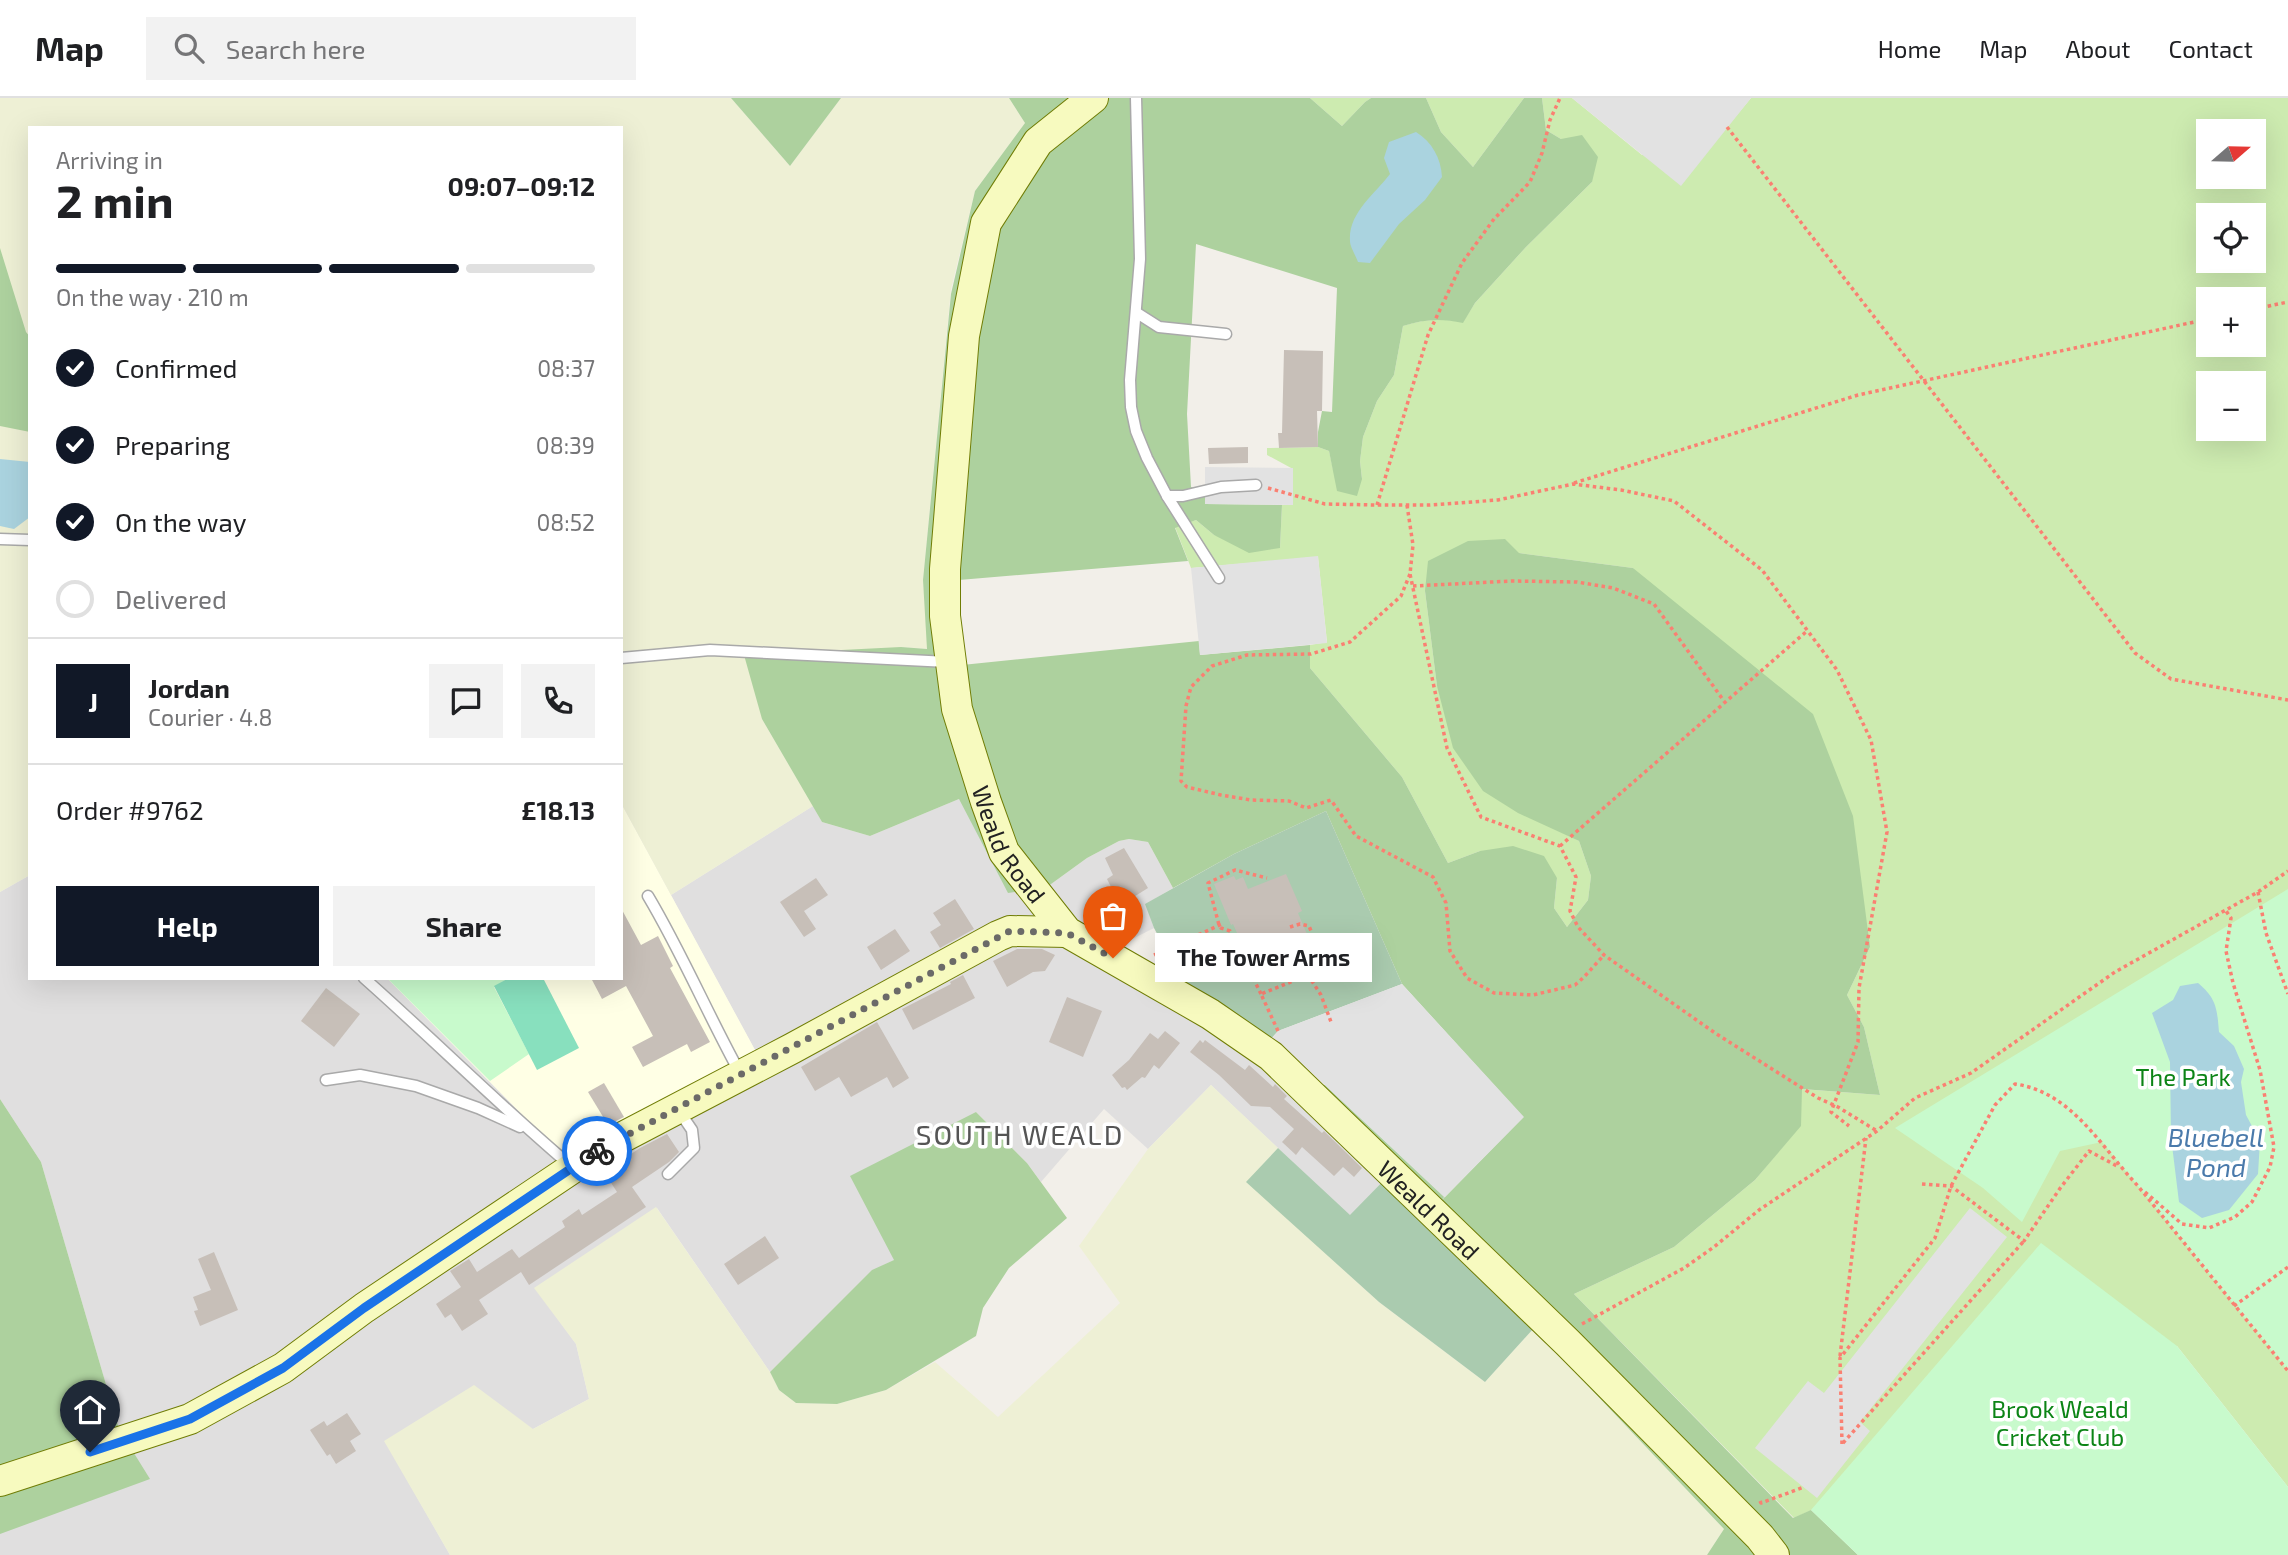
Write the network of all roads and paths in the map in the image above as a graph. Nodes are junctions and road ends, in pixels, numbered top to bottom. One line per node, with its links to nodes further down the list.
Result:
1 (1093, 98): 23 (street, Weald Road)
2 (1136, 98): 7 (lane)
3 (1560, 98): 14 (path)
4 (1727, 127): 10 (path)
5 (2288, 302): 6 (path)
6 (2266, 307)
7 (1137, 313): 9 (lane); 13 (lane)
8 (2196, 322): 10 (path)
9 (1226, 334)
10 (1926, 380): 11 (path); 24 (path)
11 (1573, 484): 15 (path); 21 (path)
12 (1256, 485): 13 (lane); 14 (path)
13 (1167, 496): 19 (lane)
14 (1377, 505): 15 (path)
15 (1407, 505): 18 (path)
16 (0, 539): 17 (lane)
17 (28, 540)
18 (1410, 575): 20 (path); 37 (path)
19 (1219, 578)
20 (1413, 586): 25 (path); 26 (path)
21 (1807, 630): 25 (path); 47 (path)
22 (623, 657): 23 (lane)
23 (951, 662): 28 (street, Weald Road)
24 (2288, 700)
25 (1724, 701): 26 (path)
26 (1560, 846): 37 (path)
27 (2288, 871): 30 (path)
28 (1022, 875): 35 (street); 36 (street, Weald Road)
29 (1267, 878): 33 (path)
30 (2258, 892): 32 (path); 42 (path)
31 (648, 895): 45 (lane)
32 (2226, 911): 51 (path); 58 (path)
33 (1220, 924): 38 (path); 41 (path)
34 (1290, 927): 39 (path)
35 (1010, 931): 36 (street); 45 (street)
36 (1067, 933): 38 (street, Weald Road)
37 (1604, 955): 47 (path)
38 (1129, 967): 62 (street, Weald Road)
39 (1308, 975): 41 (path); 43 (path)
40 (366, 980): 50 (lane)
41 (1261, 994): 44 (path)
42 (2288, 994)
43 (1331, 1022)
44 (1278, 1031)
45 (742, 1076): 48 (street)
46 (326, 1080): 50 (lane)
47 (1833, 1105): 49 (path); 51 (path)
48 (678, 1109): 53 (street); 55 (lane)
49 (1849, 1126)
50 (529, 1131): 53 (lane)
51 (1877, 1131): 52 (path)
52 (1866, 1138): 62 (path); 63 (path)
53 (572, 1167): 65 (street)
54 (2119, 1167): 57 (path); 58 (path); 59 (path)
55 (668, 1174)
56 (1922, 1184): 57 (path)
57 (1951, 1186): 59 (path); 63 (path)
58 (2138, 1186): 61 (path)
59 (2024, 1241): 63 (path)
60 (2288, 1267): 61 (path)
61 (2234, 1306): 64 (path)
62 (1561, 1336): 68 (street, Weald Road)
63 (1840, 1358)
64 (2288, 1371)
65 (0, 1481)
66 (1804, 1487): 67 (path)
67 (1752, 1493)
68 (1760, 1549)

